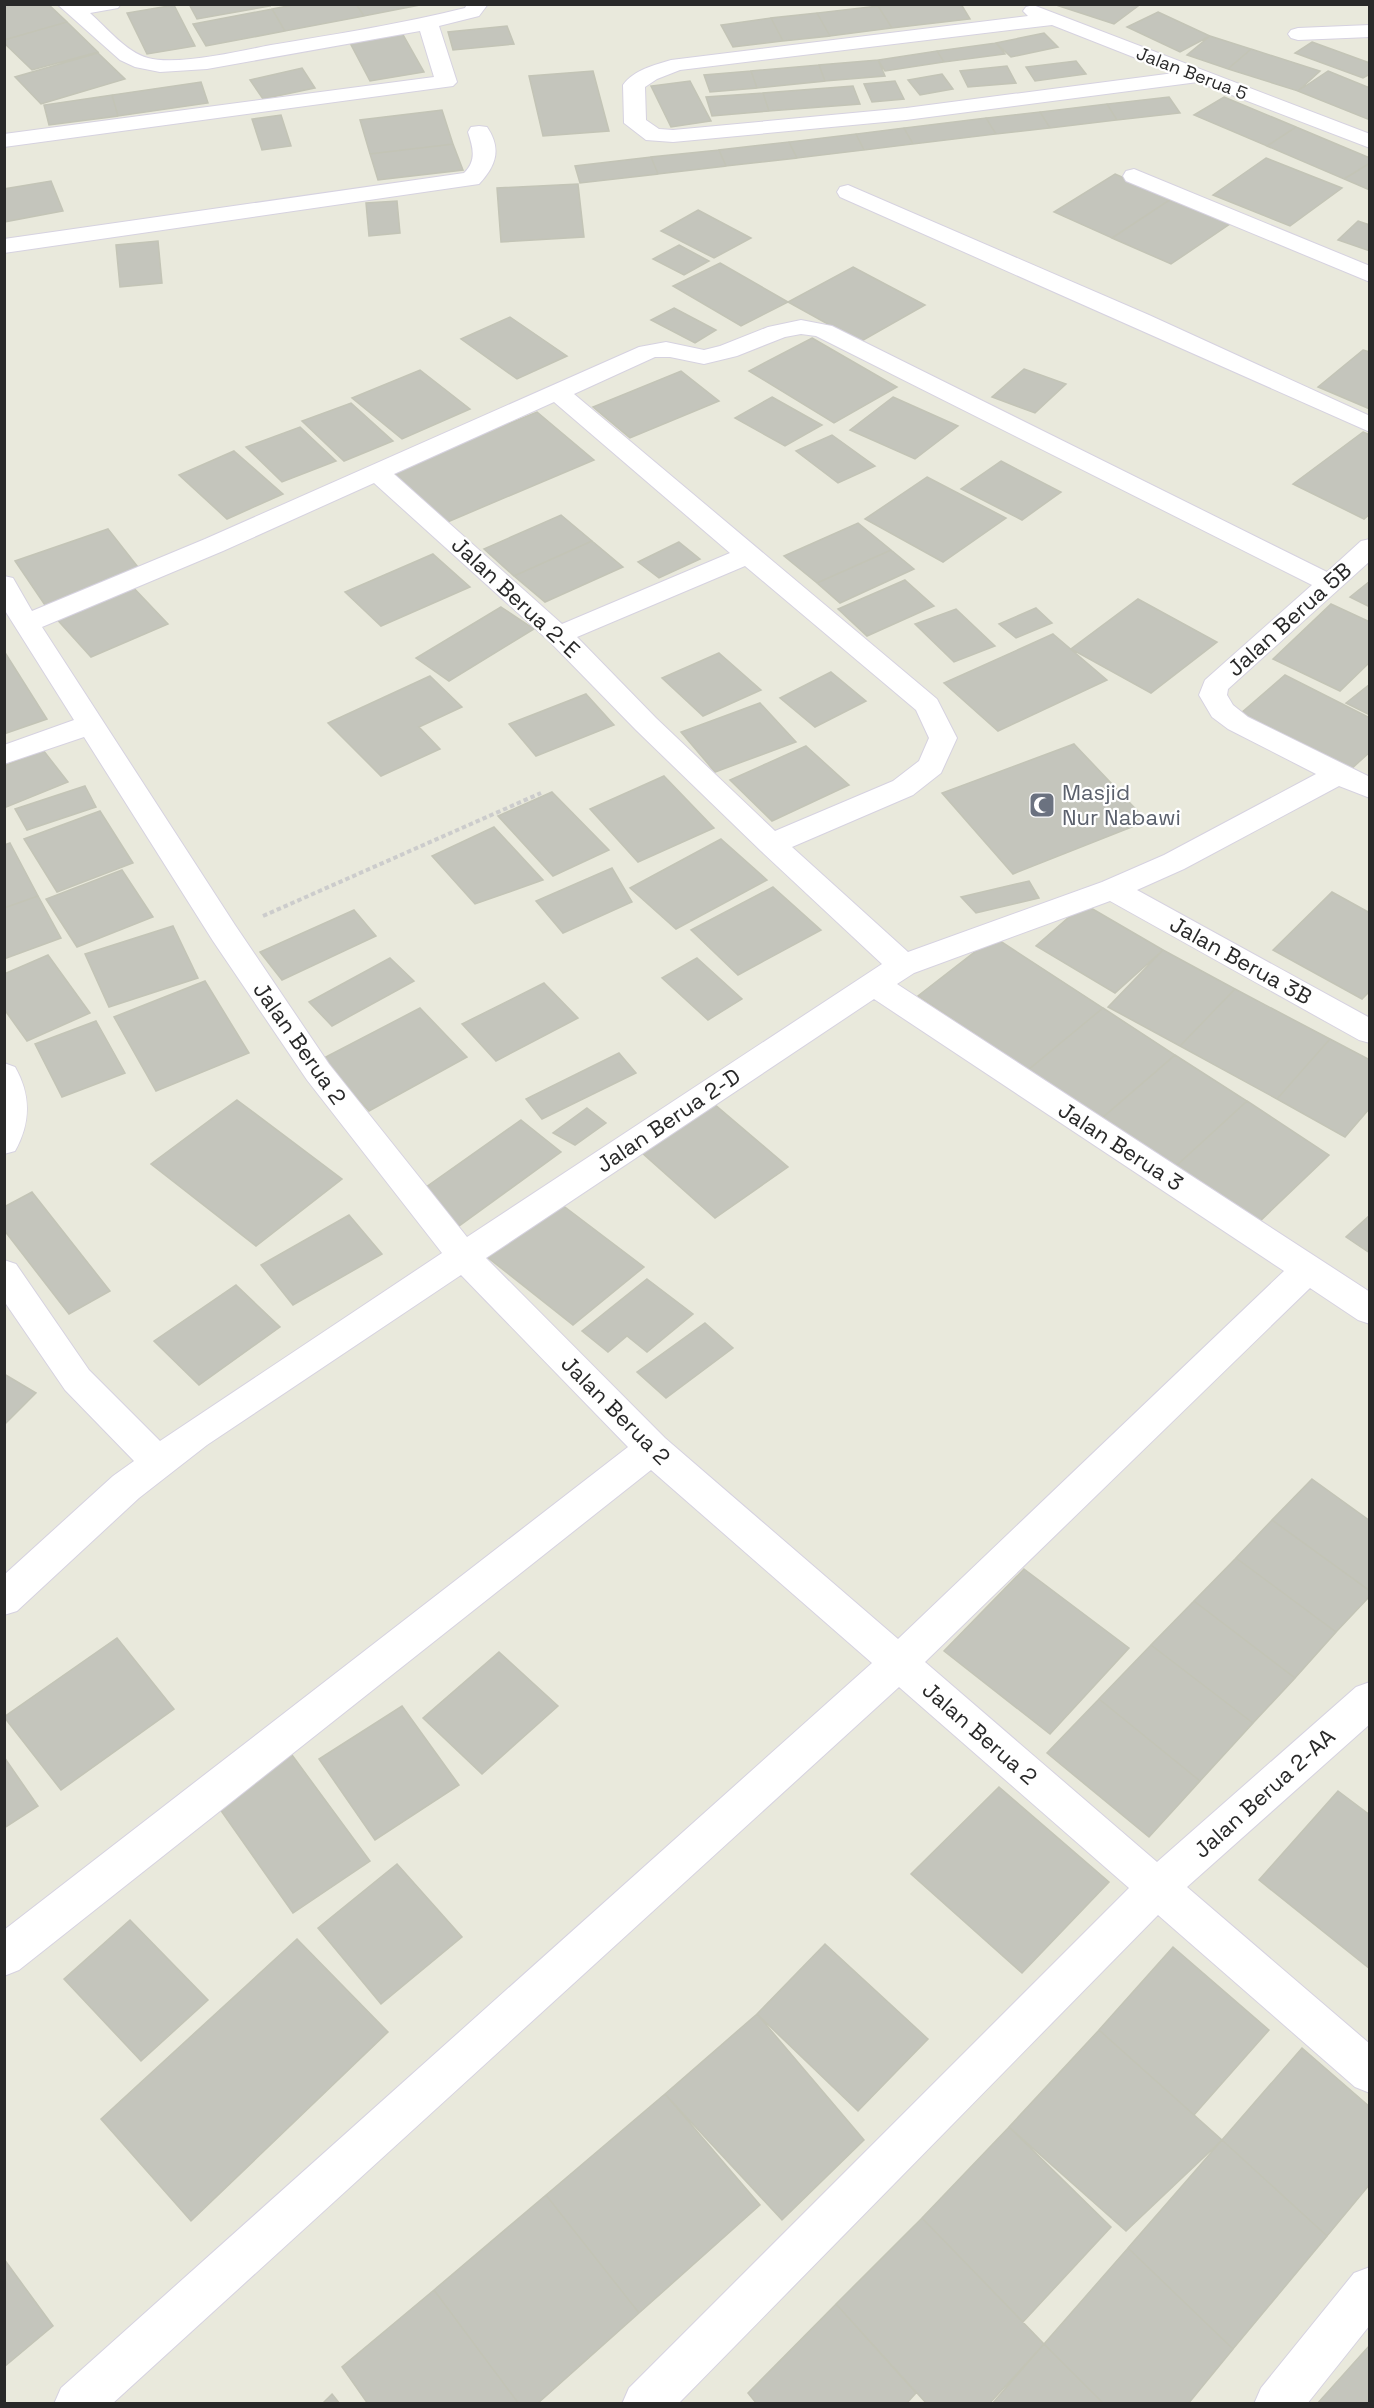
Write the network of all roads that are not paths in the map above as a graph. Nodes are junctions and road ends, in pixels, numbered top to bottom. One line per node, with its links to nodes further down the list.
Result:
1 (111, 4): 4 (street)
2 (478, 4): 6 (street)
3 (1015, 4): 5 (street, Jalan Berua 5)
4 (70, 8): 6 (street)
5 (1054, 19): 9 (street, Jalan Berua 5); 9 (street)
6 (428, 23): 11 (street)
7 (1370, 31): 8 (street)
8 (1298, 34)
9 (1199, 76): 12 (street, Jalan Berua 5)
10 (479, 132): 15 (street)
11 (4, 141)
12 (1370, 142)
13 (1134, 176): 16 (street)
14 (848, 192): 18 (street)
15 (4, 246)
16 (1370, 275)
17 (556, 392): 19 (street); 21 (street); 22 (street)
18 (1370, 425)
19 (377, 471): 23 (street); 24 (street, Jalan Berua 2-E)
20 (1370, 547): 22 (street, Jalan Berua 5B)
21 (748, 555): 24 (street); 29 (street)
22 (1328, 583): 27 (street, Jalan Berua 5B)
23 (13, 608): 25 (street, Jalan Berua 2)
24 (560, 635): 29 (street, Jalan Berua 2-E)
25 (92, 724): 26 (street); 36 (street, Jalan Berua 2)
26 (4, 755)
27 (1339, 774): 28 (street); 30 (street)
28 (1370, 789)
29 (771, 844): 31 (street, Jalan Berua 2-E)
30 (1112, 889): 31 (street); 33 (street, Jalan Berua 3B)
31 (903, 965): 32 (street)
32 (873, 983): 36 (street, Jalan Berua 2-D); 37 (street, Jalan Berua 3)
33 (1370, 1032)
34 (4, 1075): 35 (street)
35 (4, 1142)
36 (464, 1257): 40 (street, Jalan Berua 2); 41 (street, Jalan Berua 2-D)
37 (1308, 1269): 39 (street, Jalan Berua 3); 43 (street)
38 (4, 1273): 41 (street)
39 (1370, 1310)
40 (652, 1449): 43 (street, Jalan Berua 2); 46 (street)
41 (159, 1463): 42 (street, Jalan Berua 2-D)
42 (4, 1599)
43 (899, 1663): 45 (street, Jalan Berua 2); 49 (street)
44 (1370, 1699): 45 (street, Jalan Berua 2-AA)
45 (1158, 1887): 47 (street, Jalan Berua 2); 50 (street, Jalan Berua 2-AA)
46 (4, 1956)
47 (1370, 2072)
48 (1370, 2289): 51 (street)
49 (77, 2403)
50 (645, 2403)
51 (1277, 2403)

